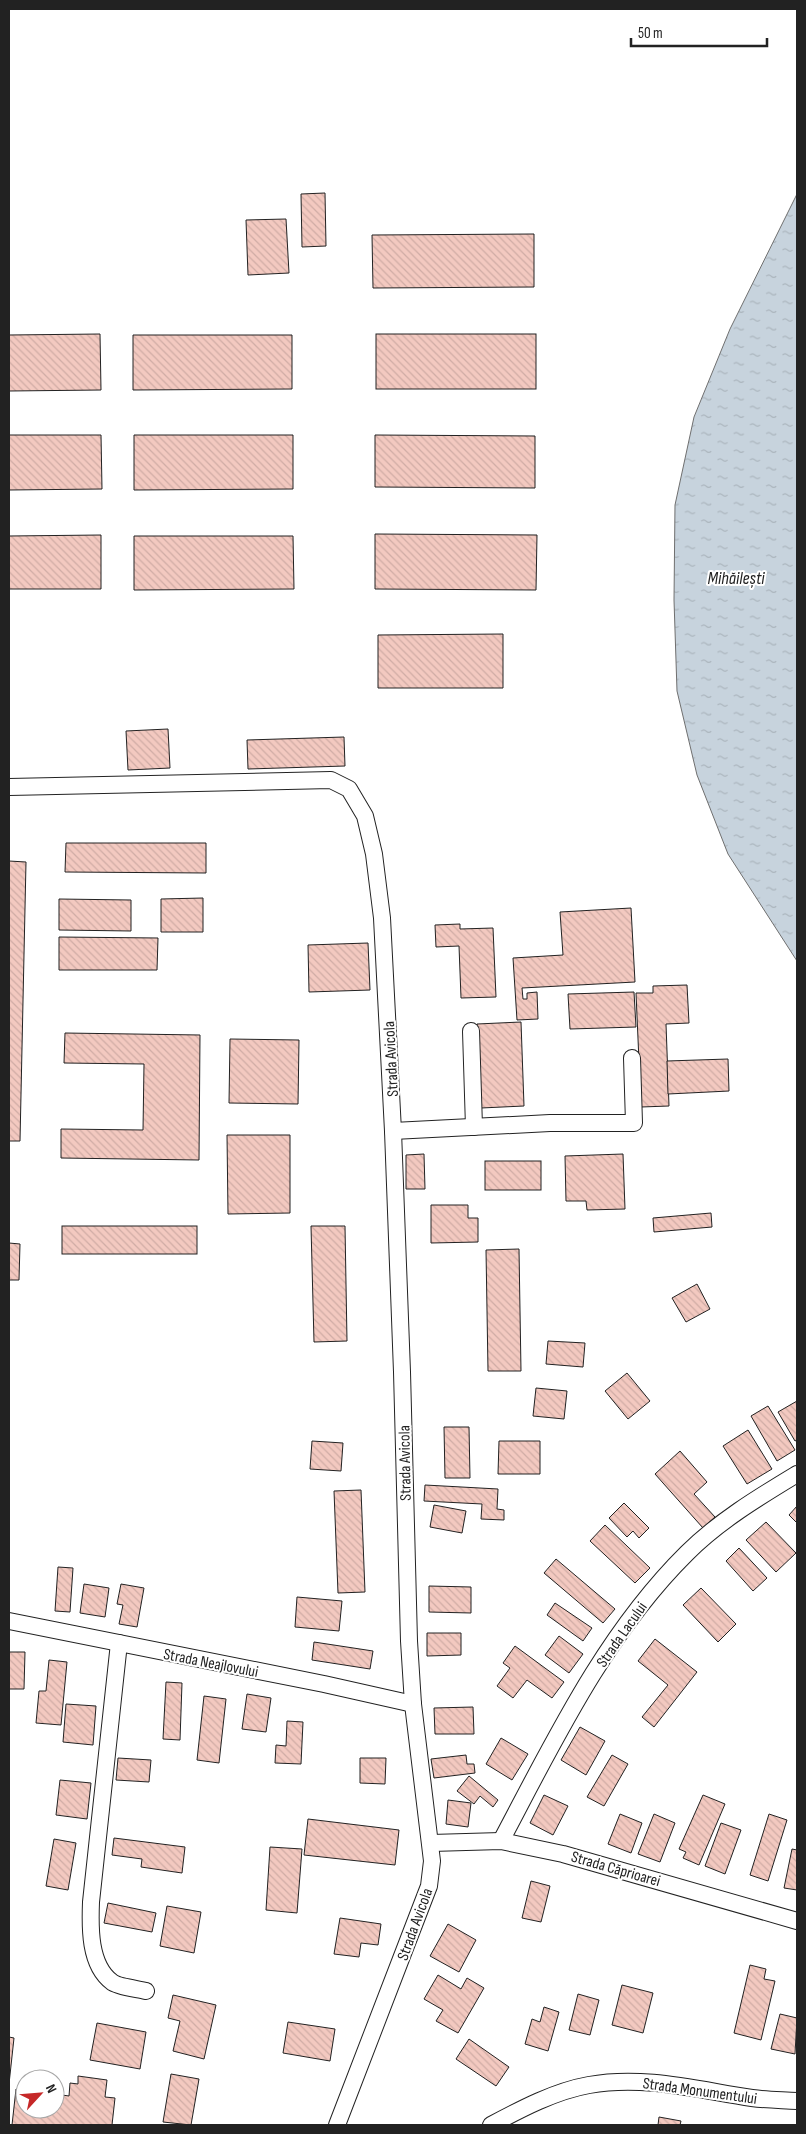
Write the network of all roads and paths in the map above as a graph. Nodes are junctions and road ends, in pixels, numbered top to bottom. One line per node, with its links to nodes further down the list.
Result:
1 (9, 787): 5 (street, Strada Avicola)
2 (471, 1031): 4 (street)
3 (632, 1058): 4 (street)
4 (474, 1127): 5 (street)
5 (394, 1131): 9 (street, Strada Avicola)
6 (797, 1474): 10 (street, Strada Lacului)
7 (9, 1621): 8 (street, Strada Neajlovului)
8 (119, 1643): 9 (street, Strada Neajlovului); 13 (street)
9 (413, 1704): 11 (street, Strada Avicola)
10 (501, 1841): 11 (street, Strada Căprioarei); 12 (street, Strada Căprioarei)
11 (431, 1843): 15 (street, Strada Avicola)
12 (797, 1921)
13 (146, 1991)
14 (797, 2101): 16 (street, Strada Monumentului)
15 (337, 2125)
16 (491, 2125)

